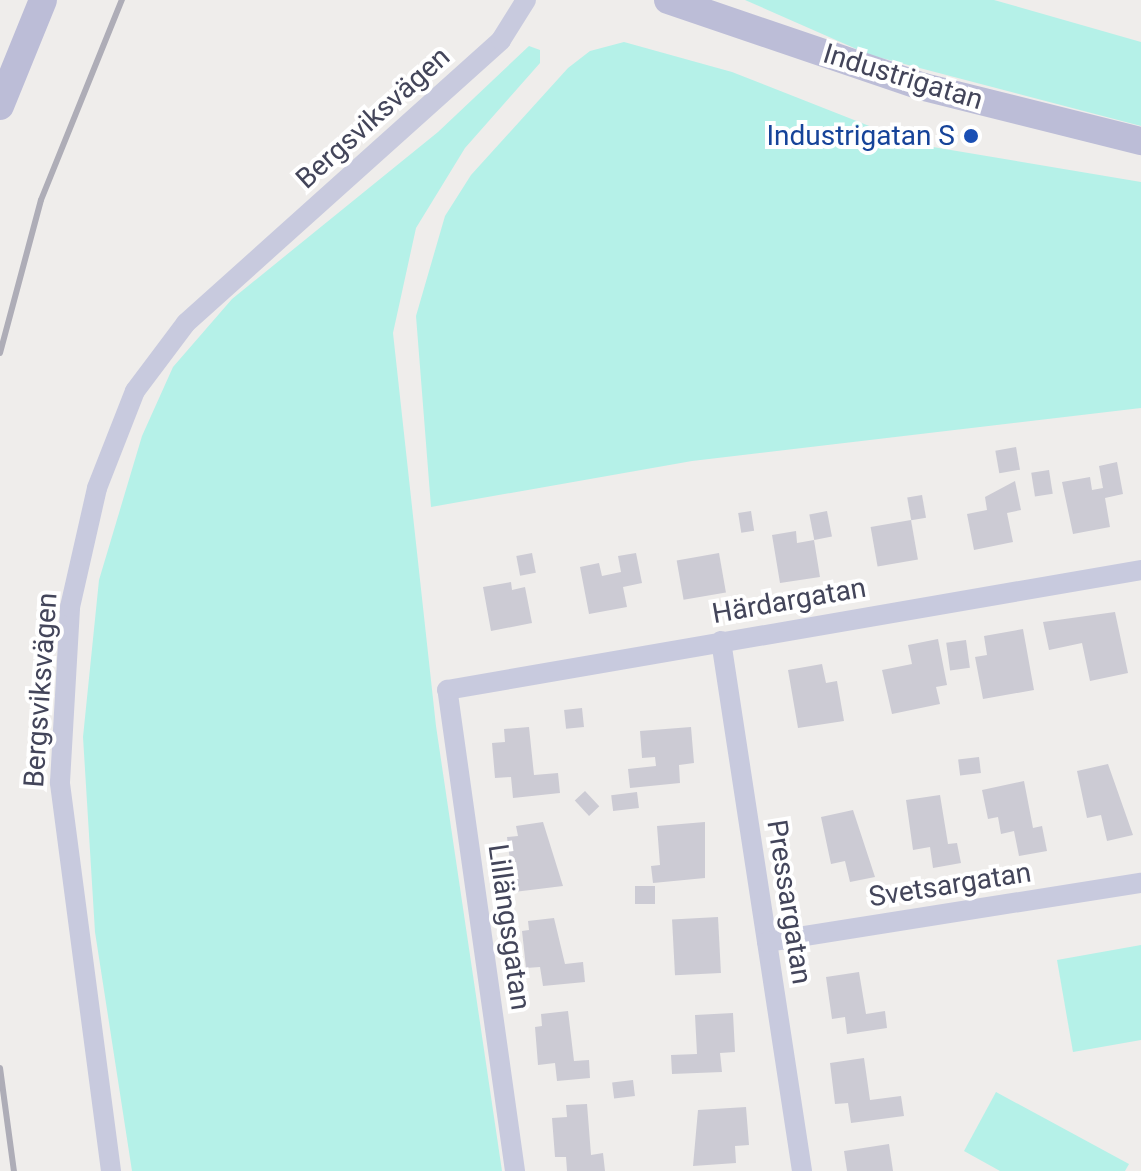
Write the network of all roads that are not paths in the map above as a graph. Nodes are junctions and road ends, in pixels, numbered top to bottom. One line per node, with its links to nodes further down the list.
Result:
1 (43, 0): 4 (street)
2 (526, 0): 11 (street, Bergsviksvägen)
3 (668, 0): 5 (street, Industrigatan)
4 (0, 106)
5 (1141, 141)
6 (1141, 570): 7 (street, Härdargatan)
7 (721, 641): 8 (street, Härdargatan); 10 (street, Pressargatan)
8 (447, 690): 12 (street, Lillängsgatan)
9 (1141, 883): 10 (street, Svetsargatan)
10 (767, 942): 13 (street, Pressargatan)
11 (111, 1171)
12 (515, 1171)
13 (802, 1171)

